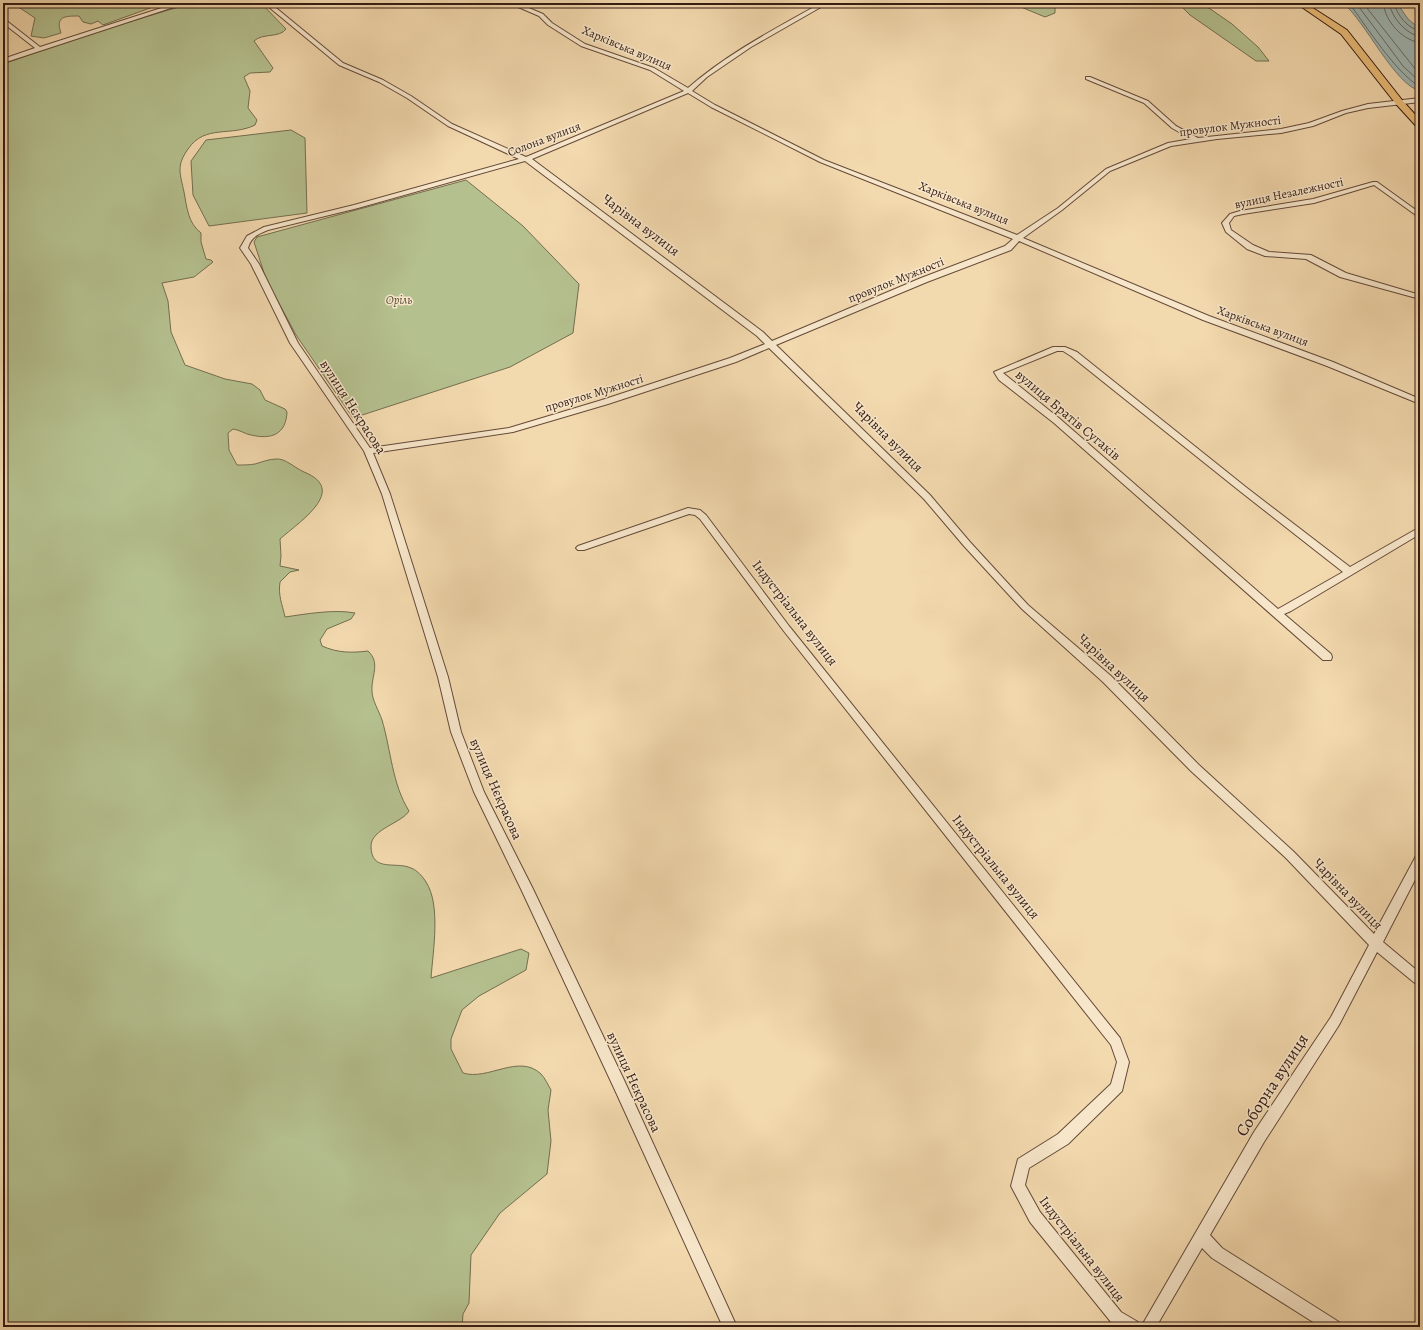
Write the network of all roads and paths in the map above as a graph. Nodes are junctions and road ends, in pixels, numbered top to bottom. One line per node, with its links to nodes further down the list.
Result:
1 (183, 3): 7 (street)
2 (267, 3): 15 (street, Чарівна вулиця)
3 (512, 3): 10 (street, Харківська вулиця)
4 (825, 3): 10 (street, Солона вулиця)
5 (1300, 3): 12 (main road)
6 (3, 20): 7 (street)
7 (38, 48): 8 (street)
8 (3, 61)
9 (1088, 78): 14 (street)
10 (688, 91): 15 (street, Солона вулиця); 17 (street, Харківська вулиця)
11 (1417, 100): 12 (street, провулок Мужності)
12 (1399, 102): 13 (main road); 14 (street, провулок Мужності)
13 (1420, 125)
14 (1196, 140): 17 (street, провулок Мужності)
15 (527, 159): 18 (street, Солона вулиця); 20 (street, Чарівна вулиця)
16 (1420, 216): 19 (street, вулиця Незалежності)
17 (1018, 238): 20 (street, провулок Мужності); 21 (street, Харківська вулиця)
18 (246, 239): 22 (street, вулиця Нєкрасова)
19 (1420, 297)
20 (770, 343): 22 (street, провулок Мужності); 29 (street, Чарівна вулиця)
21 (1420, 402)
22 (368, 451): 32 (street, вулиця Нєкрасова)
23 (1420, 530): 25 (street)
24 (581, 548): 33 (street, Індустріальна вулиця)
25 (1350, 572): 26 (street); 26 (street, вулиця Братів Сугаків)
26 (1277, 613): 27 (street)
27 (1327, 657)
28 (1420, 859): 29 (street, Соборна вулиця)
29 (1374, 943): 30 (street, Чарівна вулиця); 31 (street, Соборна вулиця)
30 (1420, 980)
31 (1201, 1236): 34 (street, Соборна вулиця); 35 (street)
32 (730, 1327)
33 (1133, 1327)
34 (1148, 1327)
35 (1334, 1327)

